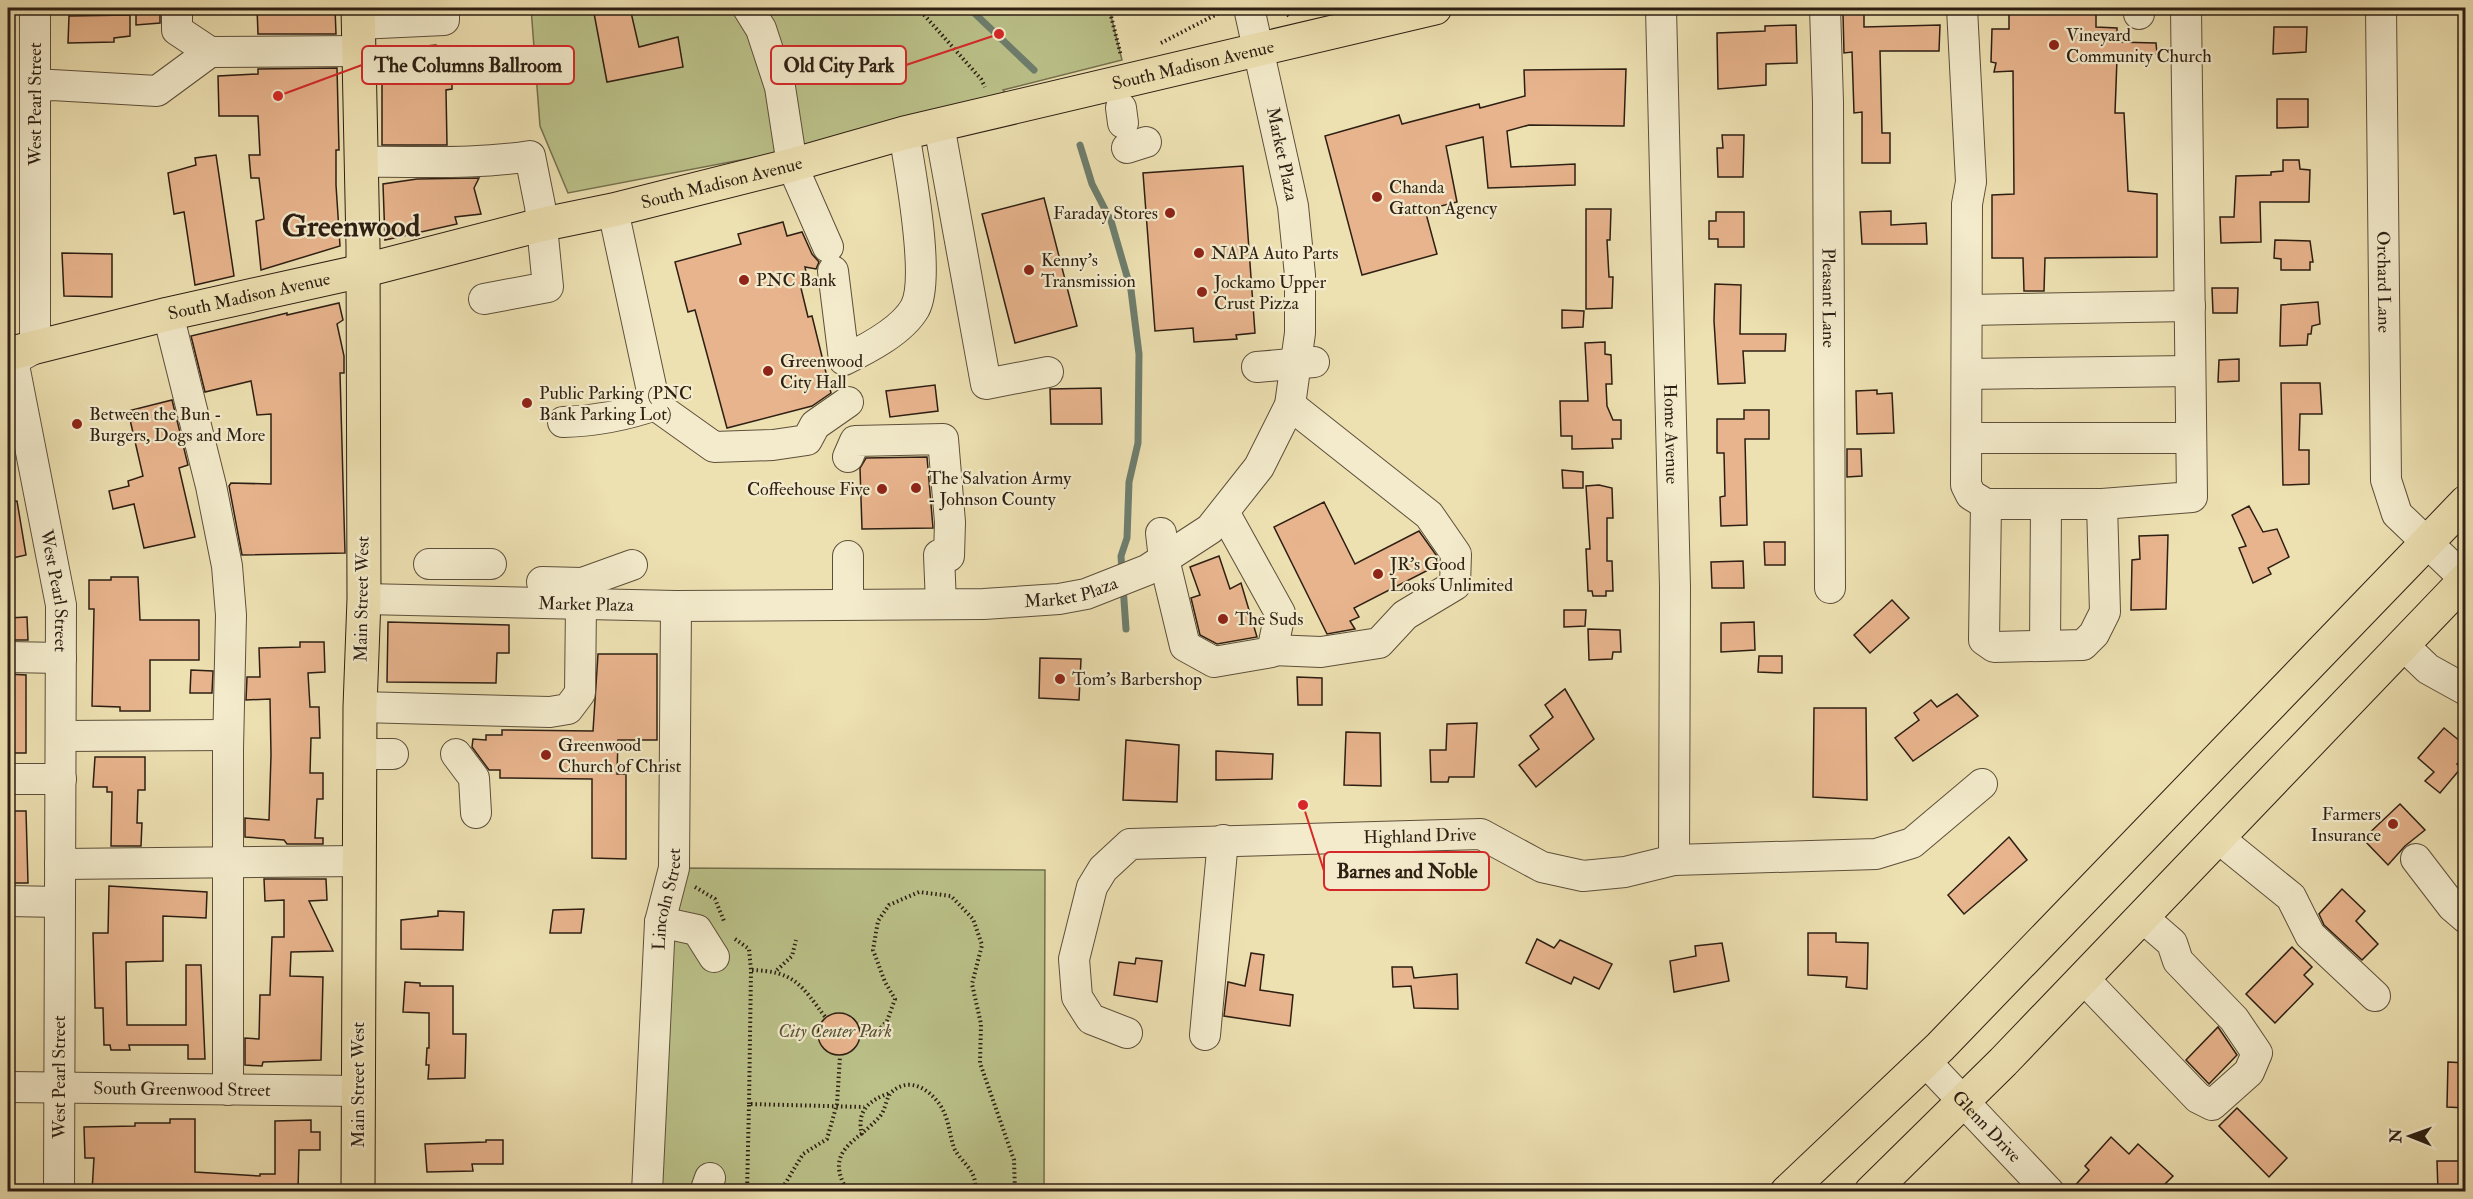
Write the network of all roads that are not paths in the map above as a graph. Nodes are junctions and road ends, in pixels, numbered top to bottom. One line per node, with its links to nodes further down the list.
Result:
1 (35, 8): 13 (street, West Pearl Street)
2 (177, 8): 15 (street)
3 (444, 8): 12 (street)
4 (748, 8): 20 (street)
5 (1249, 8): 14 (street, Market Plaza)
6 (1435, 8): 14 (main road, South Madison Avenue)
7 (1661, 8): 76 (street, Home Avenue)
8 (1825, 8): 50 (street, Pleasant Lane)
9 (1962, 8): 26 (street)
10 (2186, 8): 25 (street)
11 (2380, 8): 48 (street, Orchard Lane)
12 (358, 27): 15 (street); 19 (main road, Main Street West)
13 (21, 46): 16 (street, West Pearl Street)
14 (1258, 51): 17 (main road, South Madison Avenue); 34 (street, Market Plaza)
15 (210, 52): 16 (street)
16 (35, 87): 28 (street, West Pearl Street)
17 (939, 125): 18 (main road, South Madison Avenue); 30 (street)
18 (904, 133): 20 (main road, South Madison Avenue); 20 (street)
19 (360, 162): 22 (street); 23 (main road, Main Street West)
20 (792, 165): 21 (main road, South Madison Avenue)
21 (613, 210): 22 (main road, South Madison Avenue); 33 (street)
22 (540, 225): 23 (main road, South Madison Avenue); 24 (street)
23 (362, 271): 27 (main road, South Madison Avenue); 51 (main road, Main Street West)
24 (484, 299)
25 (2190, 306): 26 (street); 29 (street)
26 (1967, 310): 31 (street)
27 (168, 314): 28 (main road, South Madison Avenue); 64 (street)
28 (21, 351): 61 (street, West Pearl Street)
29 (2190, 371): 31 (street); 37 (street)
30 (1047, 372)
31 (1967, 374): 36 (street)
32 (848, 402): 33 (street)
33 (655, 405): 35 (street)
34 (1290, 405): 43 (street, Market Plaza); 59 (street)
35 (563, 422)
36 (1967, 438): 37 (street); 40 (street)
37 (2191, 438): 42 (street)
38 (848, 457): 55 (street)
39 (2466, 502): 48 (main road)
40 (1986, 504): 41 (street); 58 (street)
41 (2046, 504): 42 (street); 58 (street)
42 (2103, 504): 58 (street)
43 (1224, 512): 44 (street, Market Plaza); 59 (street)
44 (1162, 546): 55 (street, Market Plaza); 59 (street)
45 (848, 556): 54 (street)
46 (429, 564): 52 (street)
47 (632, 566): 49 (street)
48 (2454, 568): 57 (main road); 90 (main road)
49 (542, 582)
50 (1830, 588)
51 (364, 599): 52 (street, Market Plaza); 63 (main road, Main Street West)
52 (477, 603): 53 (street, Market Plaza)
53 (581, 604): 56 (street, Market Plaza); 63 (street)
54 (848, 604): 55 (street, Market Plaza); 56 (street, Market Plaza)
55 (941, 604)
56 (676, 606): 84 (street, Lincoln Street)
57 (2402, 644): 62 (street); 73 (main road)
58 (2044, 646)
59 (1272, 650)
60 (8, 657): 61 (street)
61 (61, 658): 65 (street, West Pearl Street)
62 (2466, 690)
63 (360, 707): 66 (main road, Main Street West)
64 (228, 735): 65 (street); 79 (street)
65 (61, 736): 70 (street, West Pearl Street)
66 (361, 754): 67 (street); 77 (main road, Main Street West)
67 (393, 754)
68 (456, 754): 72 (street)
69 (8, 779): 70 (street)
70 (61, 779): 78 (street, West Pearl Street)
71 (1982, 784): 76 (street, Highland Drive)
72 (476, 813)
73 (2217, 837): 82 (main road); 87 (street)
74 (1223, 840): 76 (street, Highland Drive); 88 (street, Highland Drive); 89 (street)
75 (2416, 859): 83 (street)
76 (1674, 860)
77 (360, 861): 79 (street); 94 (main road, Main Street West)
78 (60, 864): 79 (street); 81 (street, West Pearl Street)
79 (228, 864): 93 (street)
80 (8, 901): 81 (street)
81 (60, 902): 92 (street, West Pearl Street)
82 (2142, 917): 86 (main road); 86 (street)
83 (2466, 918)
84 (660, 922): 85 (street); 98 (street, Lincoln Street)
85 (714, 957)
86 (2084, 979): 95 (main road)
87 (2375, 996)
88 (1127, 1033)
89 (1204, 1035)
90 (1925, 1061): 95 (street, Glenn Drive); 99 (main road)
91 (8, 1087): 92 (street, South Greenwood Street)
92 (59, 1088): 93 (street, South Greenwood Street); 96 (street, West Pearl Street)
93 (228, 1090): 94 (street, South Greenwood Street)
94 (357, 1091): 97 (main road, Main Street West)
95 (1963, 1101): 100 (main road); 101 (street, Glenn Drive)
96 (59, 1191)
97 (358, 1191)
98 (647, 1191)
99 (1786, 1191)
100 (1870, 1191)
101 (2049, 1191)

